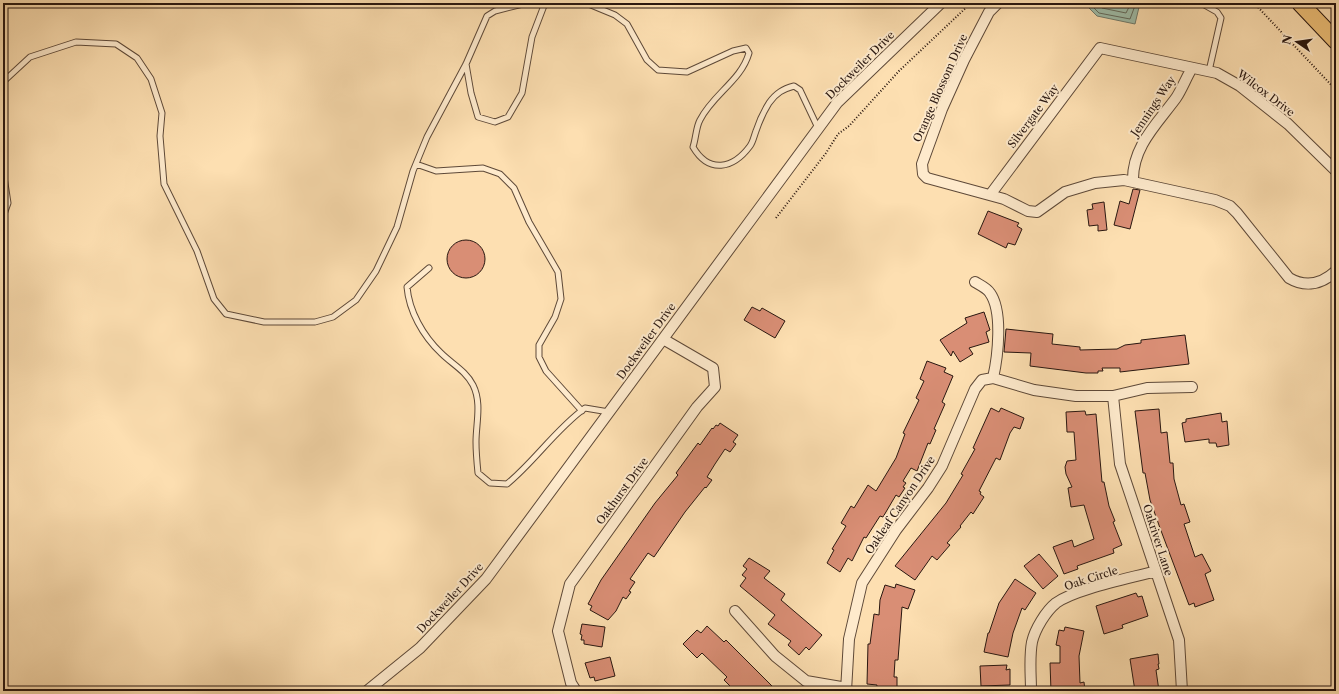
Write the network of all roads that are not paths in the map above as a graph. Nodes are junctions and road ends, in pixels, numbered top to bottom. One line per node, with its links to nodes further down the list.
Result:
1 (527, 3): 10 (lane)
2 (545, 3): 10 (lane)
3 (586, 3): 14 (lane)
4 (941, 3): 14 (street, Dockweiler Drive)
5 (998, 3): 19 (street, Orange Blossom Drive)
6 (1201, 3): 12 (lane)
7 (1300, 3): 8 (main road)
8 (1336, 41)
9 (1096, 52): 11 (street, Wilcox Drive); 19 (street, Silvergate Way)
10 (466, 64): 15 (lane)
11 (1192, 68): 12 (street, Wilcox Drive); 18 (street, Jennings Way)
12 (1209, 71): 17 (street, Wilcox Drive)
13 (3, 82): 15 (lane)
14 (818, 128): 24 (street, Dockweiler Drive)
15 (416, 164): 28 (lane)
16 (3, 170): 20 (lane)
17 (1336, 171)
18 (1133, 181): 19 (street, Orange Blossom Drive); 22 (street, Orange Blossom Drive)
19 (990, 195)
20 (3, 217)
21 (429, 268): 28 (lane)
22 (1336, 271)
23 (975, 282): 25 (street)
24 (663, 339): 29 (street, Dockweiler Drive); 34 (street, Oakhurst Drive)
25 (993, 378): 27 (street); 32 (street, Oakleaf Canyon Drive)
26 (1192, 387): 27 (street)
27 (1113, 396): 30 (street, Oakriver Lane)
28 (582, 411): 29 (lane)
29 (609, 412): 33 (street, Dockweiler Drive)
30 (1156, 571): 35 (street, Oak Circle); 36 (street, Oakriver Lane)
31 (735, 611): 32 (street)
32 (846, 689)
33 (367, 691)
34 (576, 691)
35 (1031, 691)
36 (1182, 691)

